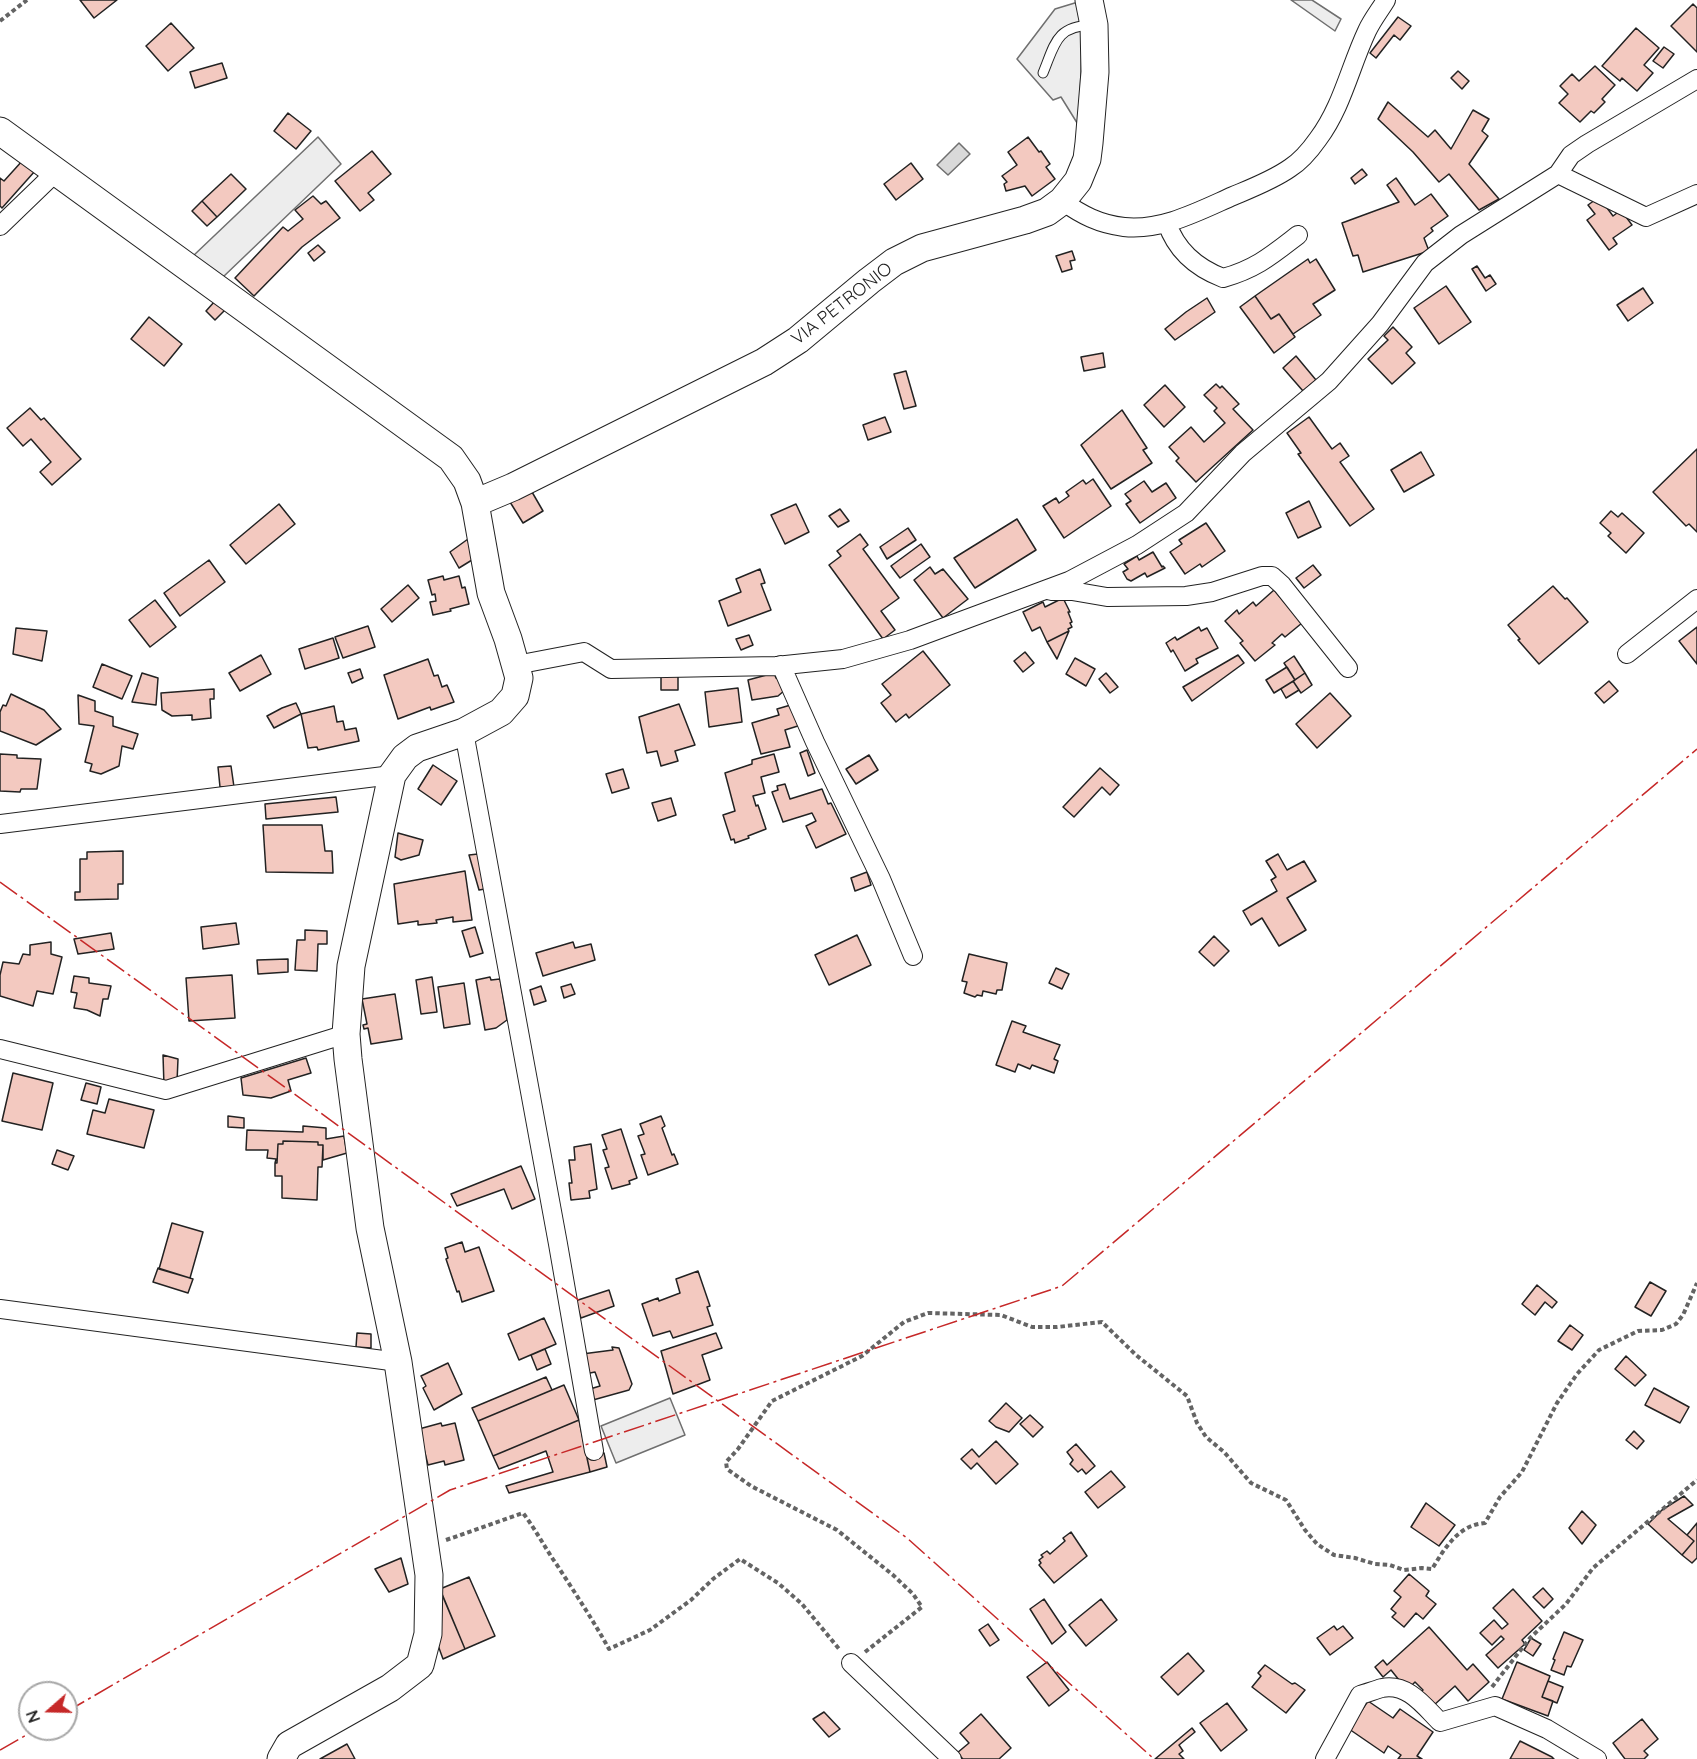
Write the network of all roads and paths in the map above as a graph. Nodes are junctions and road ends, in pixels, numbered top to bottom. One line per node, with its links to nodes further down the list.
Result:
1 (27, 0): 4 (path)
2 (1386, 0): 12 (street)
3 (1092, 13): 5 (lane); 11 (street, VIA PETRONIO)
4 (0, 21)
5 (1043, 73)
6 (1696, 81): 9 (street)
7 (0, 132): 8 (street)
8 (56, 172): 13 (street); 15 (street)
9 (1558, 174): 10 (street); 16 (street)
10 (1697, 194)
11 (1062, 201): 12 (street); 15 (street, VIA PETRONIO)
12 (1167, 223): 14 (street)
13 (0, 226)
14 (1299, 235)
15 (475, 503): 19 (street)
16 (1045, 591): 20 (street); 21 (street)
17 (1697, 599): 18 (street)
18 (1627, 654)
19 (516, 665): 20 (street); 22 (street)
20 (781, 666): 25 (street)
21 (1348, 668)
22 (464, 732): 23 (street); 31 (street)
23 (392, 775): 24 (street); 26 (street)
24 (0, 824)
25 (913, 956)
26 (346, 1034): 27 (street); 30 (street)
27 (0, 1049)
28 (1697, 1283): 34 (path)
29 (0, 1310): 30 (street)
30 (398, 1362): 33 (street)
31 (594, 1451)
32 (1697, 1480): 35 (path)
33 (425, 1547): 34 (path); 37 (street)
34 (851, 1663): 36 (street)
35 (1473, 1712): 38 (street); 39 (street)
36 (951, 1758)
37 (281, 1759)
38 (1325, 1759)
39 (1597, 1759)

